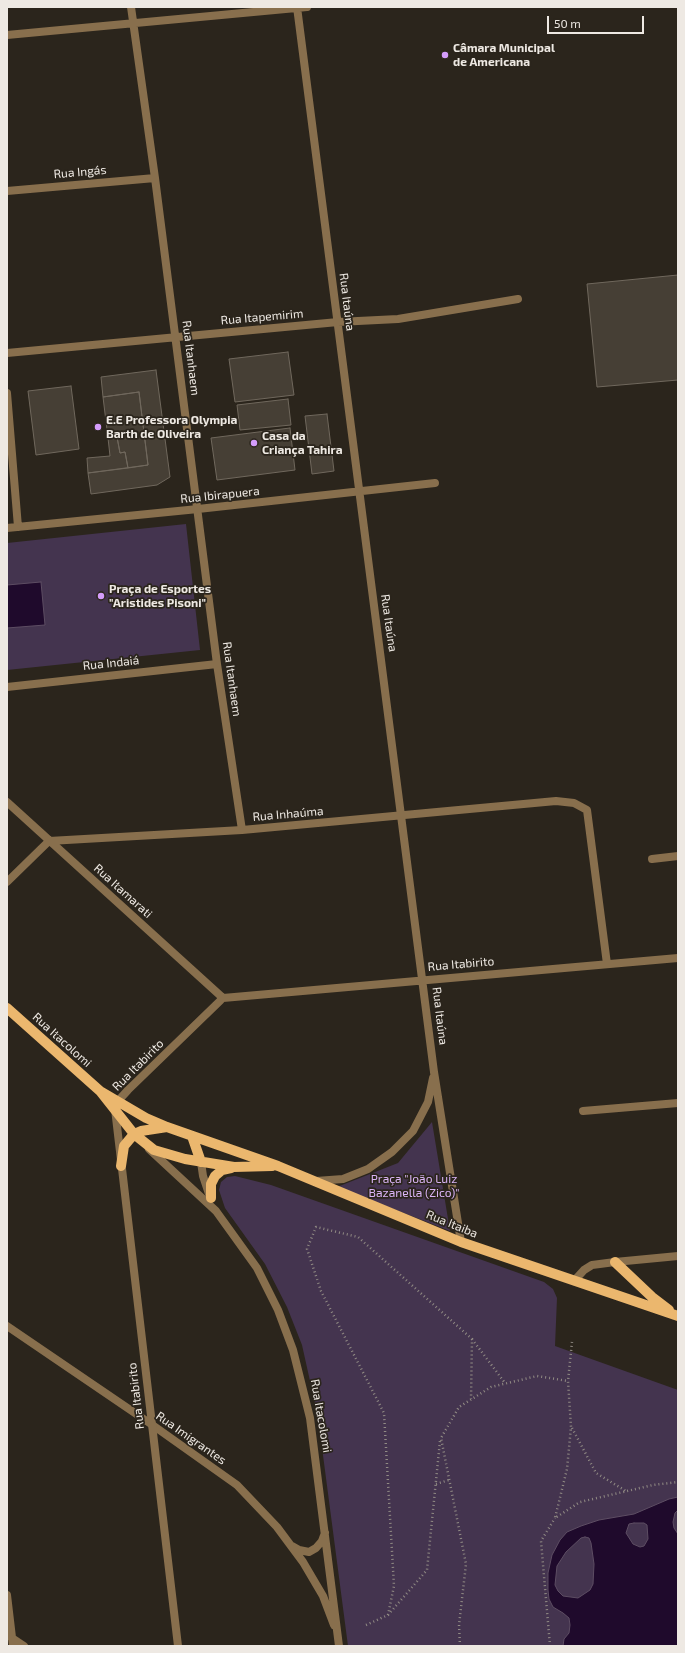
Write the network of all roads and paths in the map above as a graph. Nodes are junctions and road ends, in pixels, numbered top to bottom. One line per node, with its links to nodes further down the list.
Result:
1 (131, 7): 4 (street, Rua Itanhaem)
2 (307, 7): 3 (street)
3 (297, 8): 4 (street); 9 (street, Rua Itaúna)
4 (133, 23): 5 (street); 6 (street, Rua Itanhaem)
5 (7, 35)
6 (155, 178): 7 (street, Rua Ingás); 10 (street, Rua Itanhaem)
7 (7, 191)
8 (518, 300): 9 (street, Rua Itapemirim)
9 (338, 322): 10 (street, Rua Itapemirim); 14 (street, Rua Itaúna)
10 (176, 336): 11 (street, Rua Itapemirim); 15 (street, Rua Itanhaem)
11 (7, 353)
12 (7, 393): 16 (street)
13 (435, 483): 14 (street, Rua Ibirapuera)
14 (359, 492): 15 (street, Rua Ibirapuera); 21 (street, Rua Itaúna)
15 (198, 509): 16 (street, Rua Ibirapuera); 18 (street, Rua Itanhaem)
16 (18, 526): 17 (street, Rua Ibirapuera)
17 (7, 528)
18 (217, 664): 19 (street, Rua Indaiá); 22 (street, Rua Itanhaem)
19 (7, 687)
20 (7, 802): 23 (street, Rua Itamarati)
21 (402, 815): 22 (street, Rua Inhaúma); 28 (street, Rua Inhaúma); 29 (street, Rua Itaúna)
22 (242, 830): 23 (street, Rua Inhaúma)
23 (49, 841): 26 (street); 30 (street, Rua Itamarati)
24 (678, 856): 25 (street)
25 (652, 859)
26 (7, 882)
27 (678, 958): 28 (street, Rua Itabirito)
28 (607, 964): 29 (street, Rua Itabirito)
29 (423, 980): 30 (street, Rua Itabirito); 32 (street, Rua Itaúna)
30 (223, 998): 34 (street, Rua Itabirito)
31 (7, 1008): 34 (main road, Rua Itacolomi)
32 (434, 1072): 43 (street); 46 (street, Rua Itaúna)
33 (678, 1103): 35 (street)
34 (116, 1106): 36 (main road, Rua Itaiba); 37 (main road, Rua Itaiba); 40 (street, Rua Itabirito)
35 (583, 1111)
36 (167, 1127): 37 (main road); 38 (main road, Rua Itaiba)
37 (136, 1136): 39 (main road, Rua Itaiba); 40 (main road); 45 (street, Rua Itacolomi)
38 (192, 1136): 39 (main road); 41 (main road, Rua Itaiba)
39 (201, 1162): 42 (main road, Rua Itaiba); 44 (street, Rua Itacolomi)
40 (121, 1166): 57 (street, Rua Itabirito)
41 (278, 1166): 42 (main road, Rua Itaiba); 43 (main road, Rua Itaiba)
42 (234, 1167): 44 (main road)
43 (313, 1181): 46 (main road, Rua Itaiba)
44 (211, 1198): 45 (street, Rua Itacolomi)
45 (216, 1211): 65 (street, Rua Itacolomi)
46 (461, 1242): 49 (main road, Rua Itaiba)
47 (678, 1256): 48 (street)
48 (615, 1262): 49 (street); 50 (main road)
49 (574, 1281): 50 (main road, Rua Itaiba)
50 (677, 1316)
51 (7, 1326): 57 (street, Rua Imigrantes)
52 (472, 1339): 55 (path); 56 (path); 68 (path)
53 (572, 1342): 54 (path)
54 (568, 1381): 55 (path); 58 (path)
55 (506, 1383): 56 (path)
56 (471, 1400): 59 (path)
57 (151, 1424): 66 (street, Rua Imigrantes); 73 (street, Rua Itabirito)
58 (571, 1427): 63 (path); 64 (path)
59 (441, 1438): 60 (path); 62 (path)
60 (449, 1480): 62 (path); 75 (path)
61 (678, 1482): 63 (path)
62 (436, 1484): 68 (path)
63 (626, 1491): 64 (path)
64 (556, 1518): 76 (path)
65 (325, 1532): 66 (street, Rua Imigrantes); 70 (street, Rua Itacolomi)
66 (288, 1543): 70 (street, Rua Imigrantes)
67 (7, 1595): 71 (street)
68 (388, 1615): 69 (path)
69 (366, 1625)
70 (338, 1635): 74 (street, Rua Itacolomi)
71 (10, 1639): 72 (street)
72 (24, 1646)
73 (178, 1646)
74 (339, 1646)
75 (460, 1646)
76 (550, 1646)

